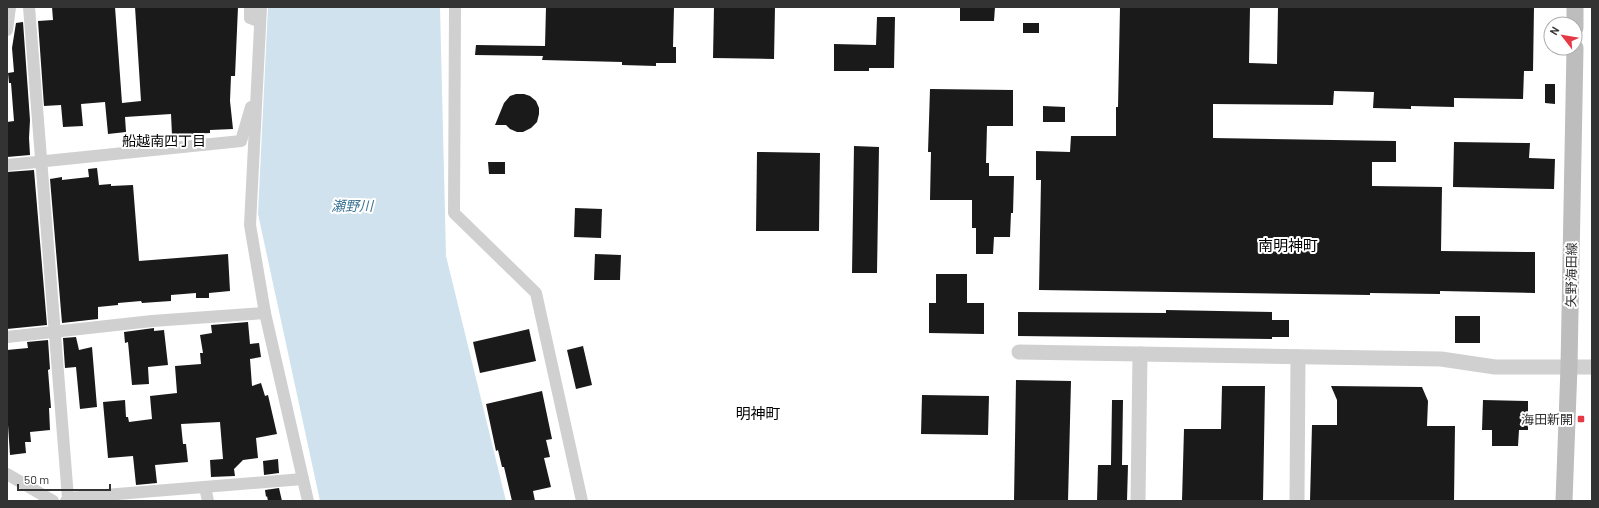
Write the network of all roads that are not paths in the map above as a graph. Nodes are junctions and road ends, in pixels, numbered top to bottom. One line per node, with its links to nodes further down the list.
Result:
1 (10, 7): 7 (street)
2 (29, 7): 10 (street)
3 (250, 7): 6 (street)
4 (261, 7): 6 (street)
5 (455, 7): 27 (street)
6 (260, 22): 9 (street)
7 (7, 30)
8 (1575, 56): 18 (main road, 矢野海田線)
9 (256, 86): 10 (street); 12 (street)
10 (42, 162): 11 (street); 13 (street)
11 (7, 165)
12 (264, 313): 13 (street); 21 (street)
13 (54, 331): 14 (street); 23 (street)
14 (7, 337)
15 (1019, 352): 16 (street)
16 (1140, 354): 17 (street); 28 (street)
17 (1298, 357): 18 (street); 29 (street)
18 (1569, 367): 19 (street); 30 (main road, 矢野海田線)
19 (1592, 367)
20 (7, 474): 24 (street)
21 (303, 479): 22 (street); 26 (street)
22 (205, 487): 23 (street); 25 (street)
23 (67, 500)
24 (53, 501)
25 (208, 501)
26 (308, 501)
27 (582, 501)
28 (1138, 501)
29 (1297, 501)
30 (1564, 501)

